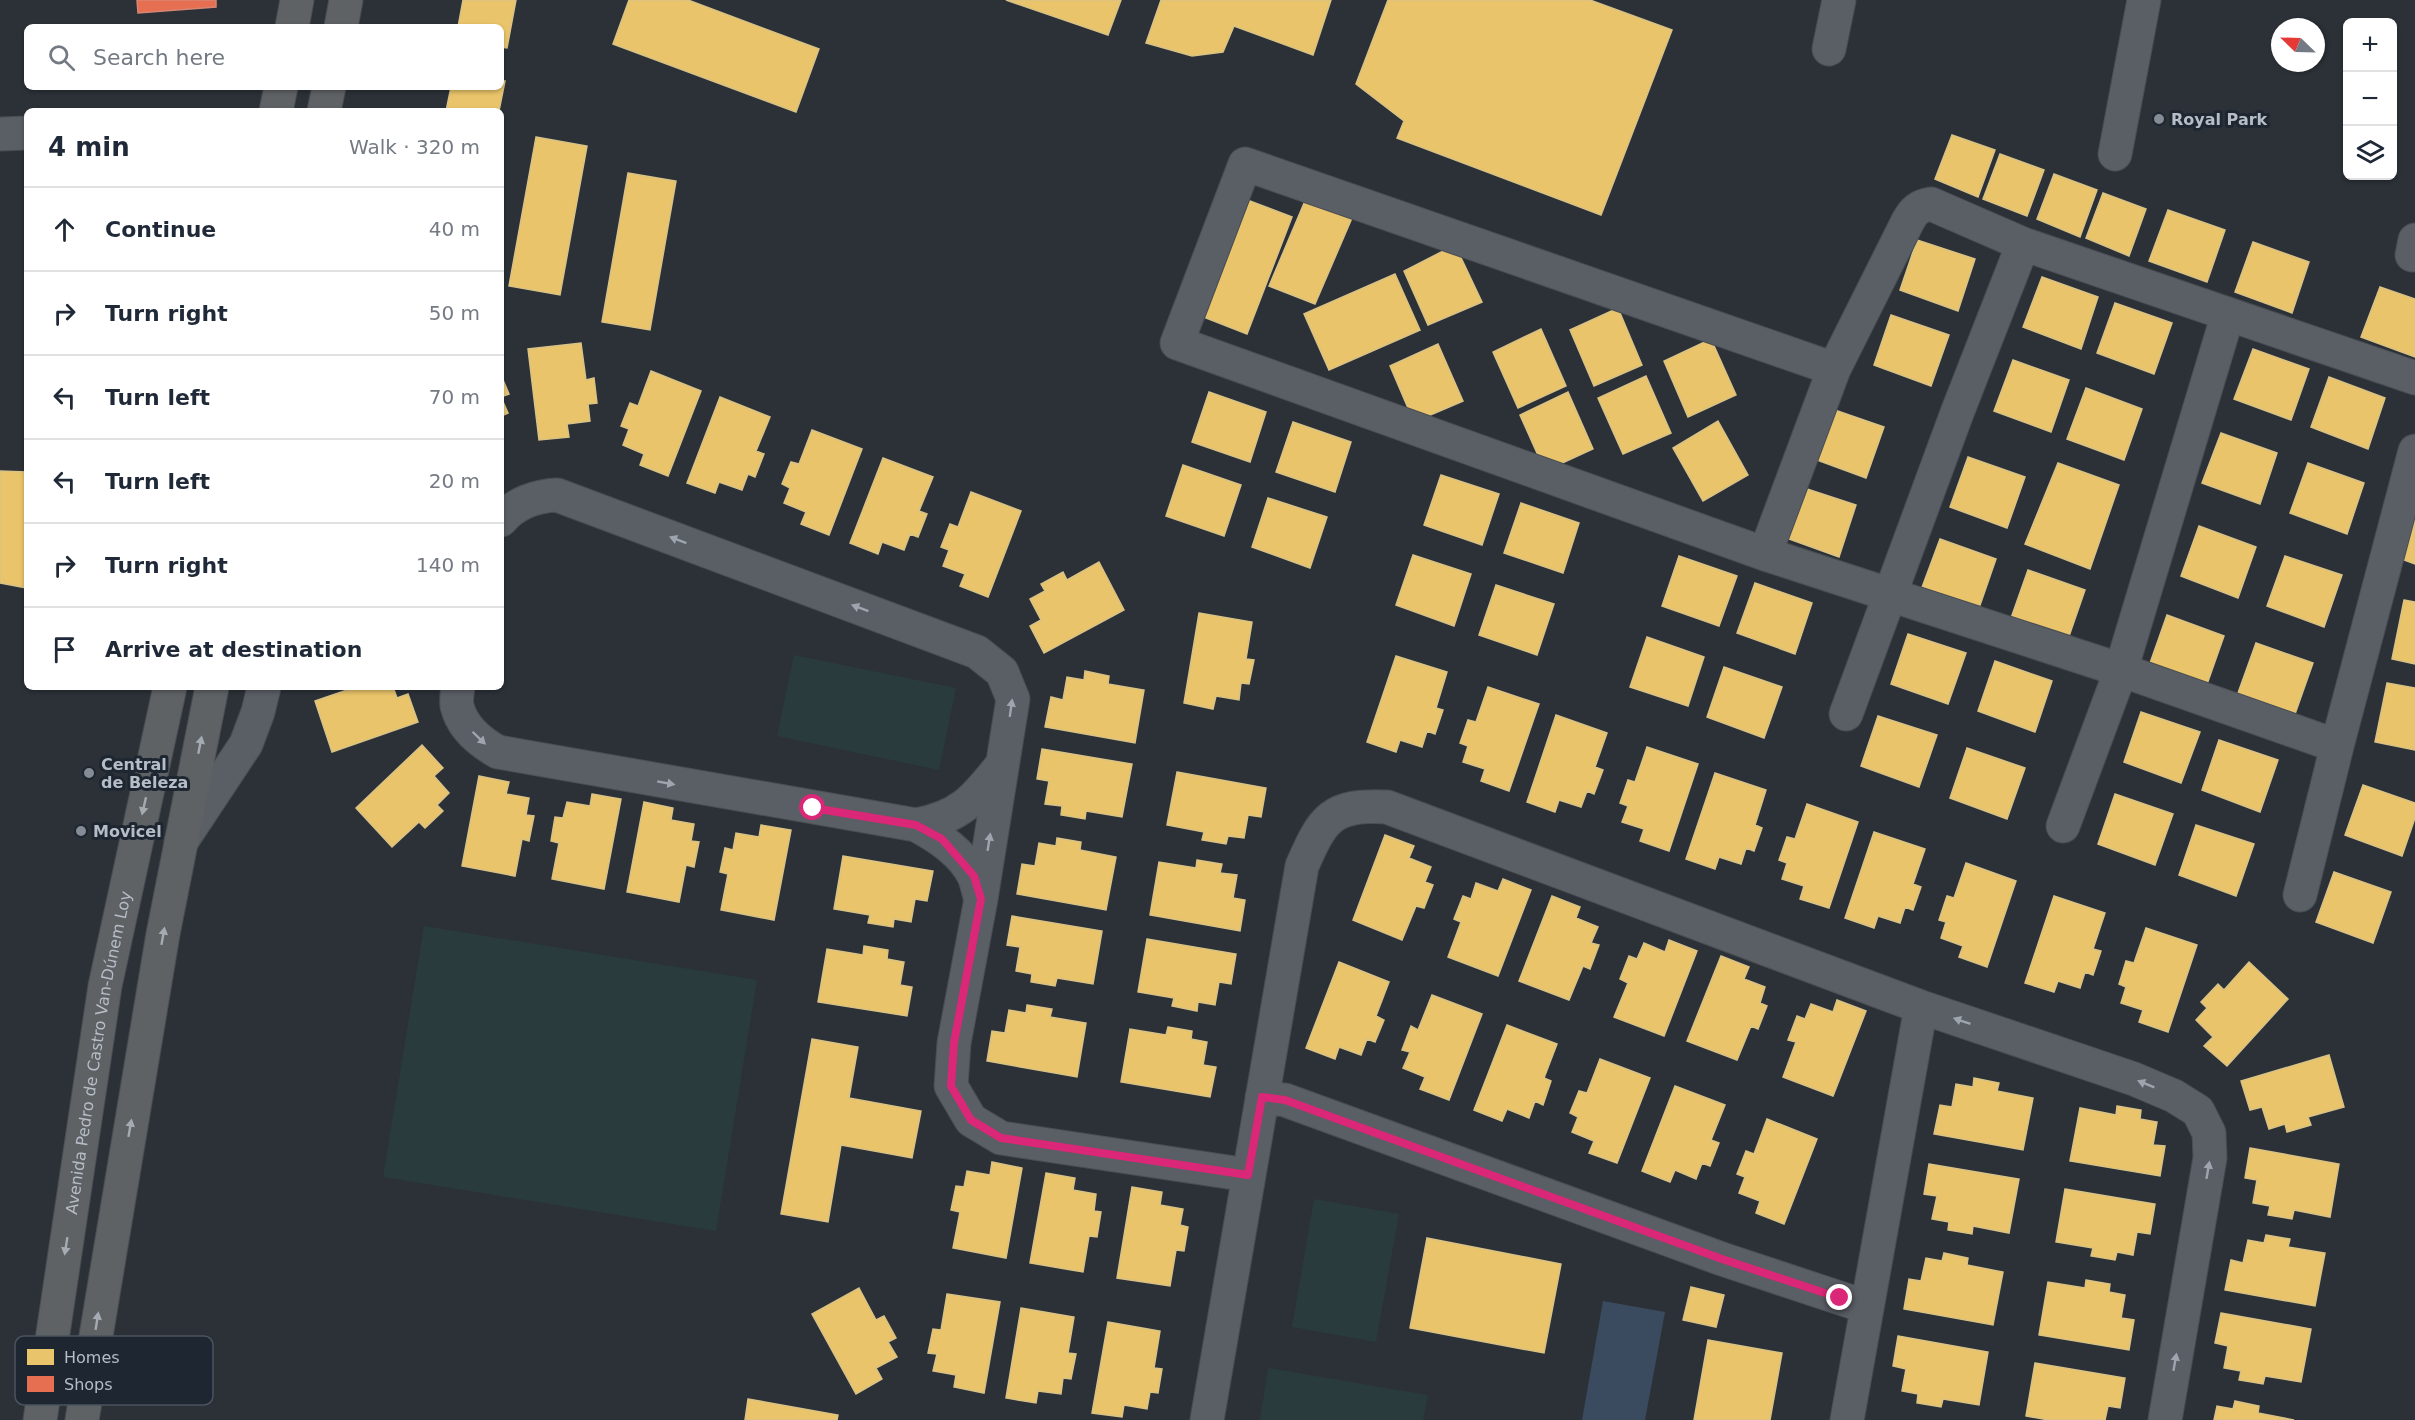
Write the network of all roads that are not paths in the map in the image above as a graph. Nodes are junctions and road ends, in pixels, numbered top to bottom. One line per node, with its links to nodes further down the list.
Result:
1 (297, 0): 5 (highway)
2 (346, 0): 6 (highway)
3 (1839, 0): 7 (street)
4 (2144, 0): 14 (street)
5 (293, 24)
6 (341, 24)
7 (1829, 49)
8 (280, 90): 10 (highway)
9 (328, 90): 11 (highway)
10 (277, 108)
11 (325, 108)
12 (24, 133): 13 (street)
13 (0, 134)
14 (2115, 154)
15 (2023, 244): 16 (street); 17 (street); 22 (street)
16 (2228, 314): 18 (street); 23 (street)
17 (1834, 369): 21 (street); 21 (street)
18 (2415, 378)
19 (2415, 451): 29 (street)
20 (504, 518): 30 (street, one-way to 20)
21 (1765, 554): 22 (street)
22 (1889, 594): 23 (street); 28 (street)
23 (2121, 670): 29 (street); 32 (street)
24 (169, 690): 40 (highway, Avenida Pedro de Castro Van-Dúnem Loy, one-way to 40)
25 (211, 690): 33 (highway, one-way to 25)
26 (263, 690): 33 (street)
27 (458, 690): 31 (street, one-way to 31)
28 (1846, 714)
29 (2337, 746): 34 (street)
30 (1001, 766): 31 (street); 35 (street, one-way to 30)
31 (916, 825): 35 (street)
32 (2063, 826)
33 (180, 843): 41 (highway, one-way to 33)
34 (2300, 895)
35 (981, 899): 38 (street)
36 (1921, 1007): 37 (street); 39 (street); 48 (street, one-way to 36)
37 (1262, 1097): 38 (street); 39 (street)
38 (1248, 1175): 46 (street)
39 (1868, 1307): 47 (street)
40 (53, 1336)
41 (96, 1336)
42 (42, 1405): 44 (highway, Avenida Pedro de Castro Van-Dúnem Loy, one-way to 44)
43 (84, 1405): 45 (highway, one-way to 43)
44 (40, 1420)
45 (82, 1420)
46 (1207, 1420)
47 (1847, 1420)
48 (2165, 1420)

